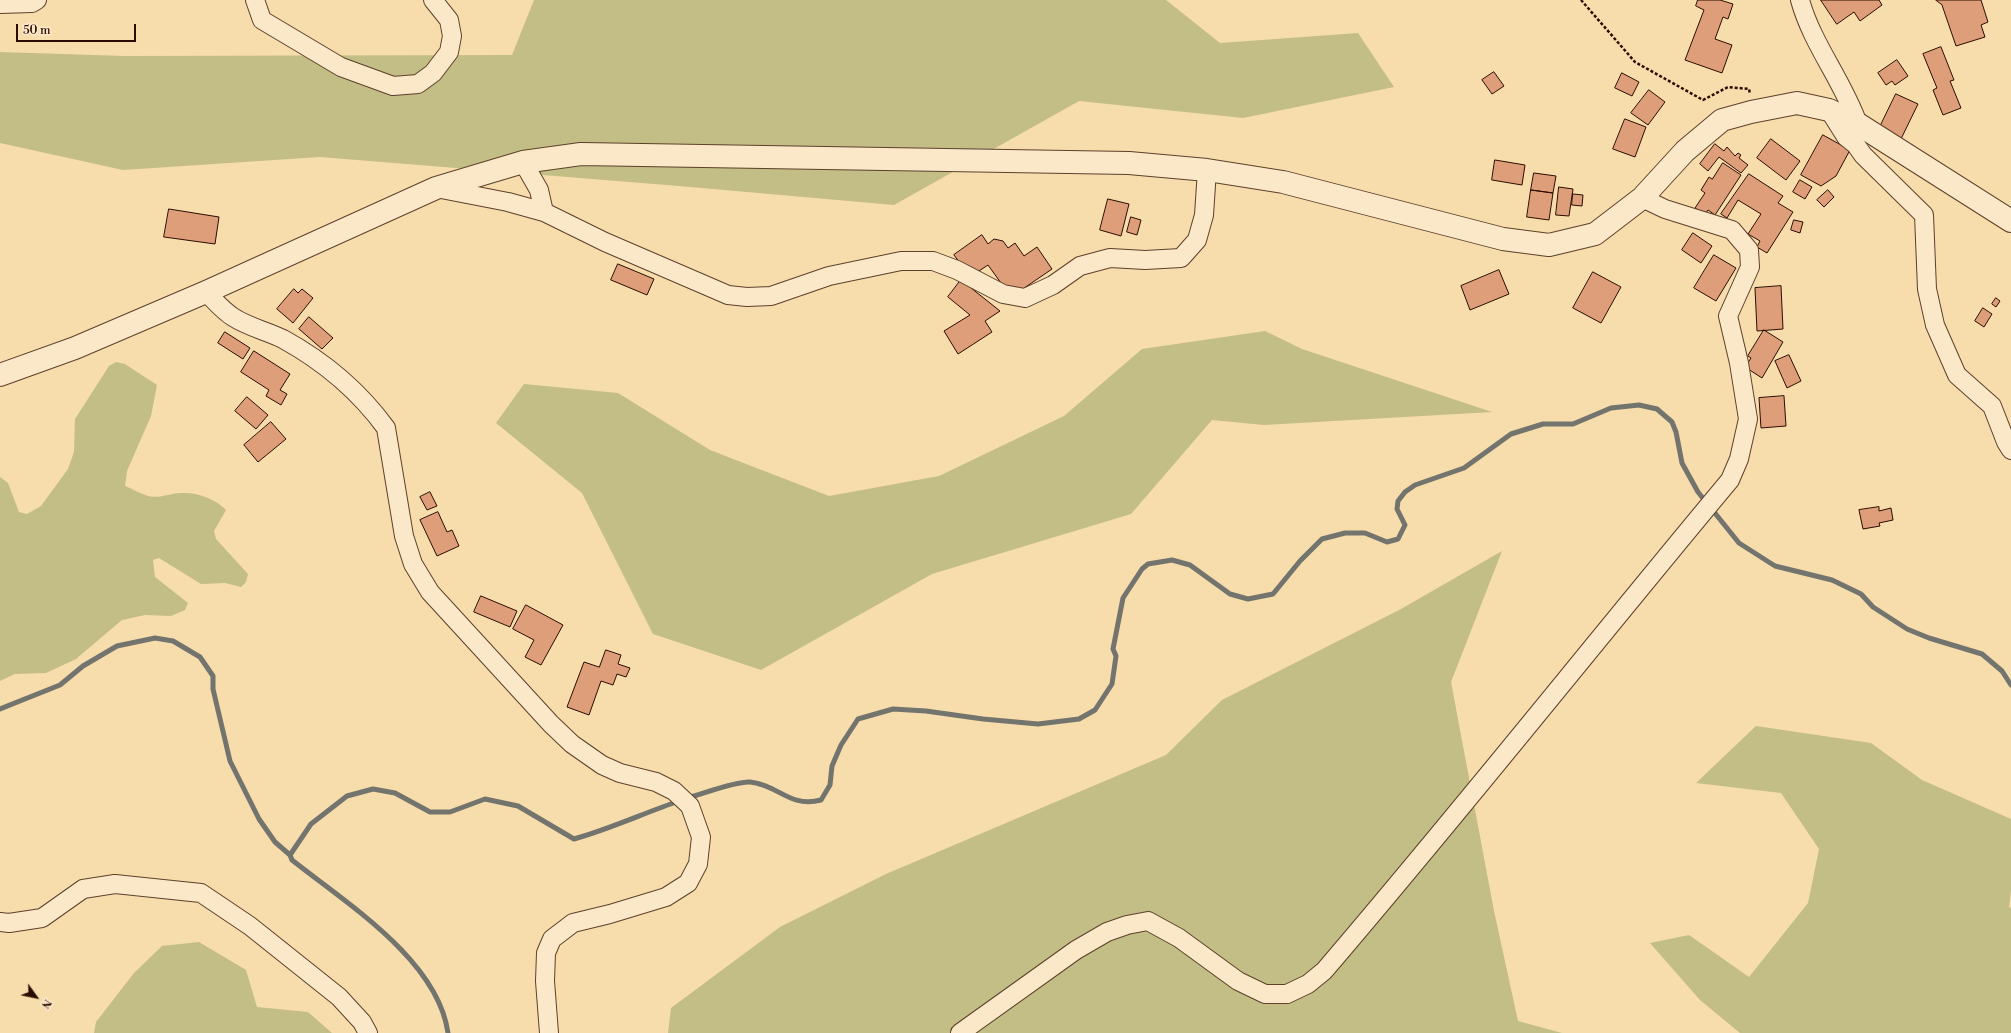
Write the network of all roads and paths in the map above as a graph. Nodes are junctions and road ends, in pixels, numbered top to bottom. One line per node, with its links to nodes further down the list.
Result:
1 (37, 0): 6 (street)
2 (255, 0): 3 (street)
3 (434, 0)
4 (1582, 0): 8 (path)
5 (1800, 0): 9 (street)
6 (0, 4)
7 (1829, 110): 8 (street); 9 (street); 18 (street)
8 (1751, 112): 13 (street)
9 (1858, 124): 15 (street)
10 (523, 162): 11 (street); 12 (street); 14 (street)
11 (1207, 170): 13 (street); 14 (street)
12 (436, 188): 14 (street); 16 (street)
13 (1642, 198): 22 (street)
14 (544, 212)
15 (2011, 221)
16 (206, 292): 17 (street); 21 (street)
17 (0, 375)
18 (2011, 450)
19 (0, 922): 20 (street)
20 (368, 1033)
21 (549, 1033)
22 (960, 1033)

